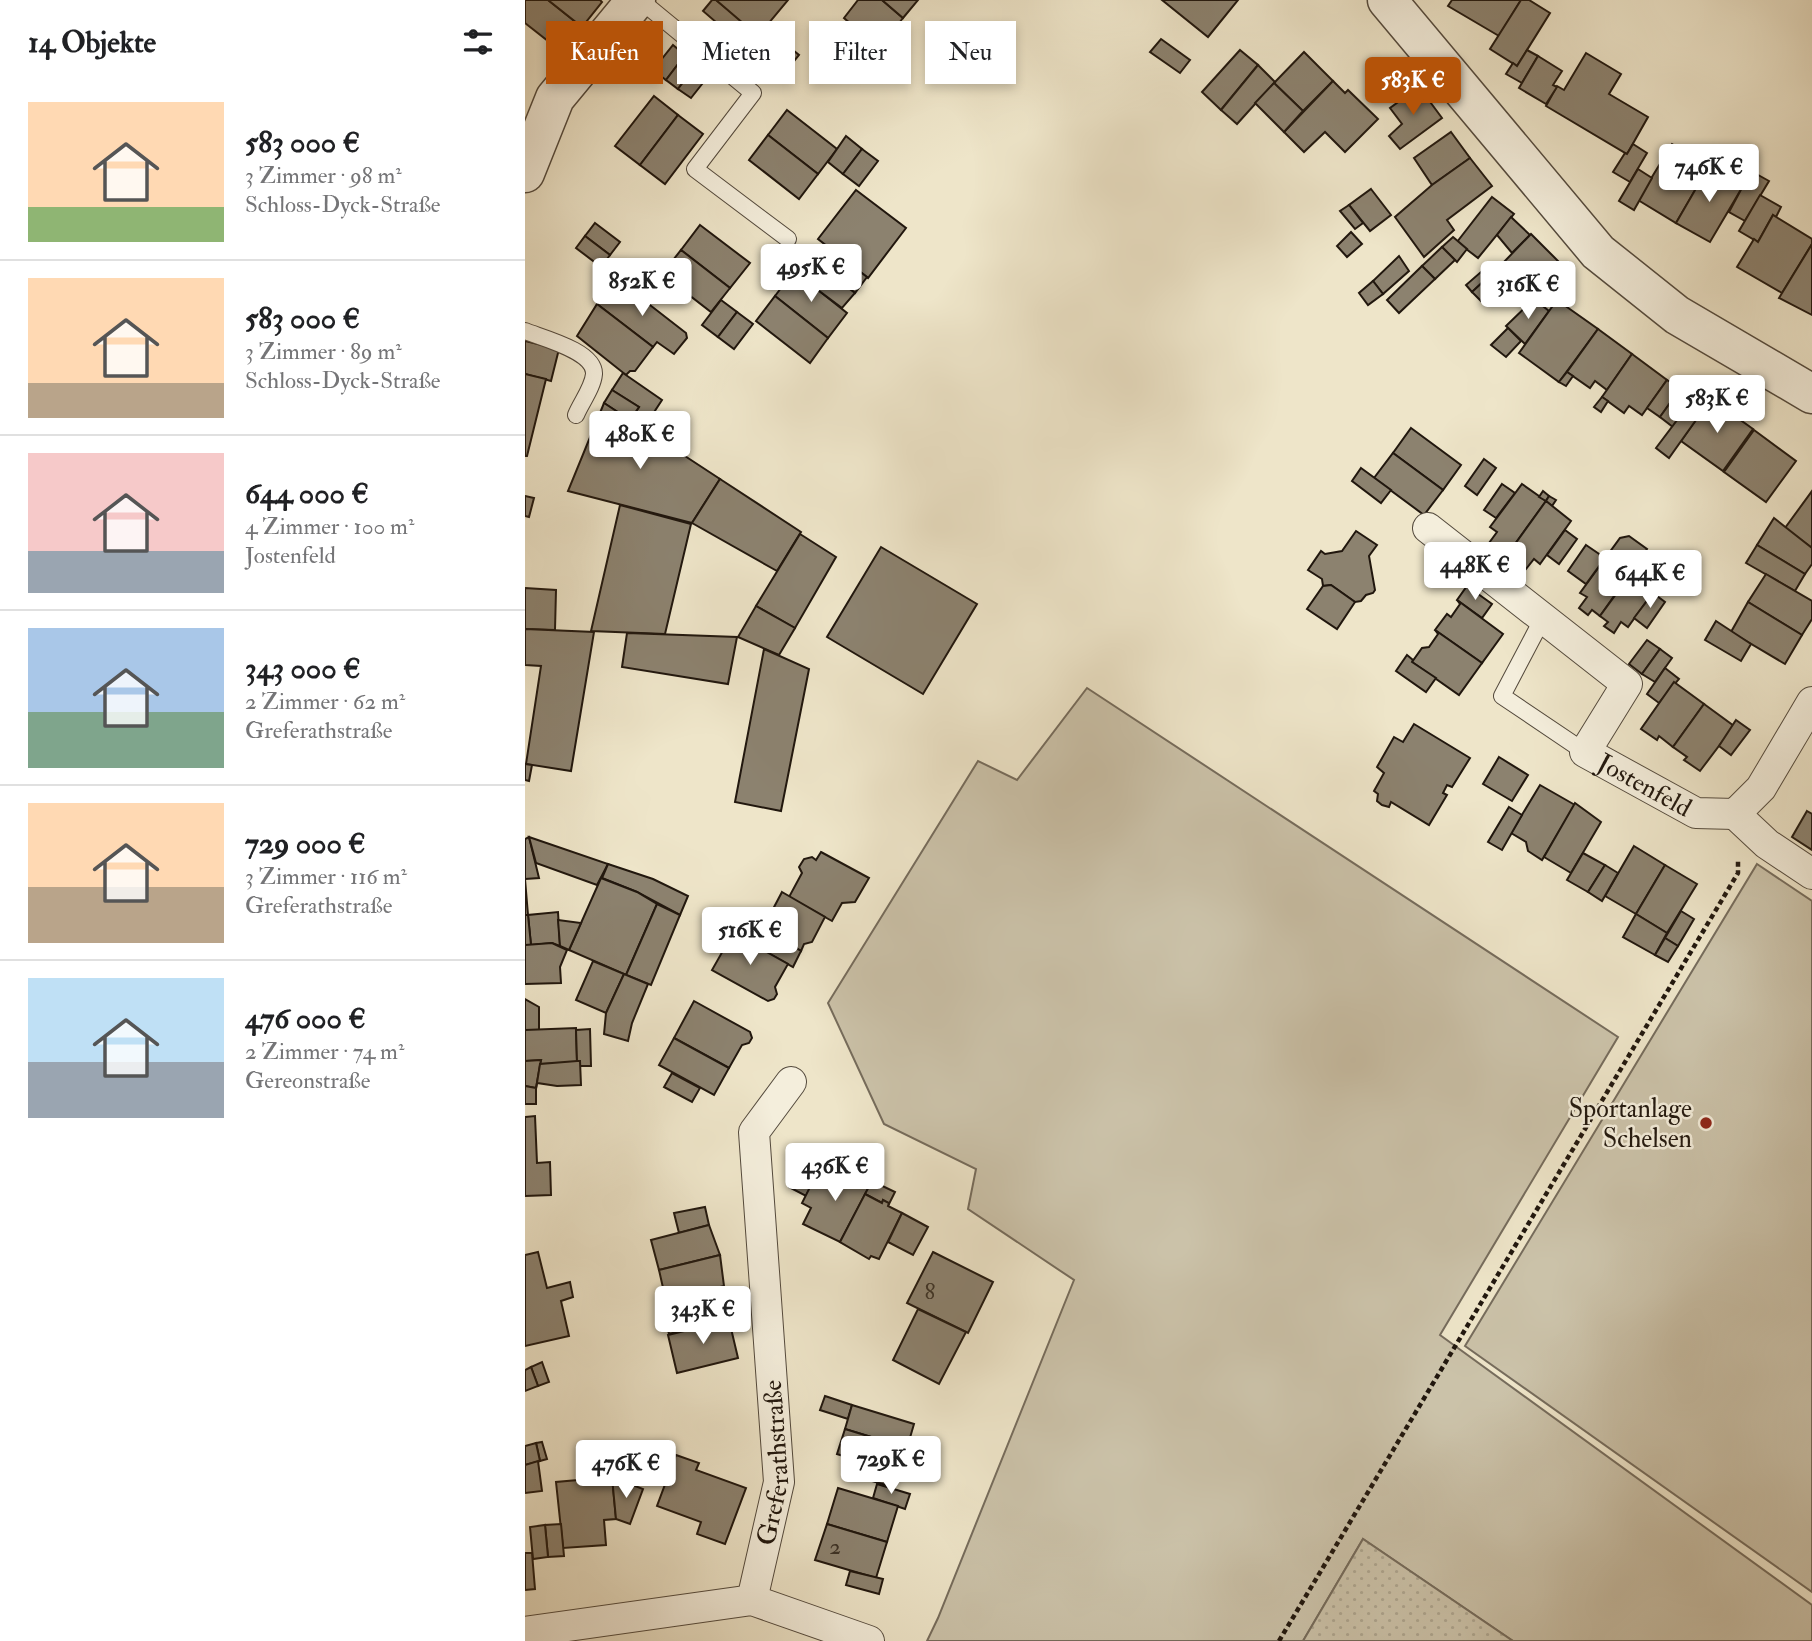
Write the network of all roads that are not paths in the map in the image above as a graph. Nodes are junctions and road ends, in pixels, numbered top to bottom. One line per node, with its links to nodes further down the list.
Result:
1 (638, 0): 3 (street); 4 (lane)
2 (1387, 0): 6 (street)
3 (525, 173)
4 (788, 239)
5 (525, 331): 7 (lane)
6 (1812, 394)
7 (576, 415)
8 (1428, 528): 9 (street, Jostenfeld)
9 (1543, 618): 11 (street, Jostenfeld); 11 (lane)
10 (1812, 702): 12 (street)
11 (1585, 751): 12 (street, Jostenfeld)
12 (1735, 814): 13 (street)
13 (1812, 874)
14 (791, 1082): 15 (street, Greferathstraße)
15 (752, 1600): 16 (street); 17 (street)
16 (525, 1632)
17 (869, 1641)

